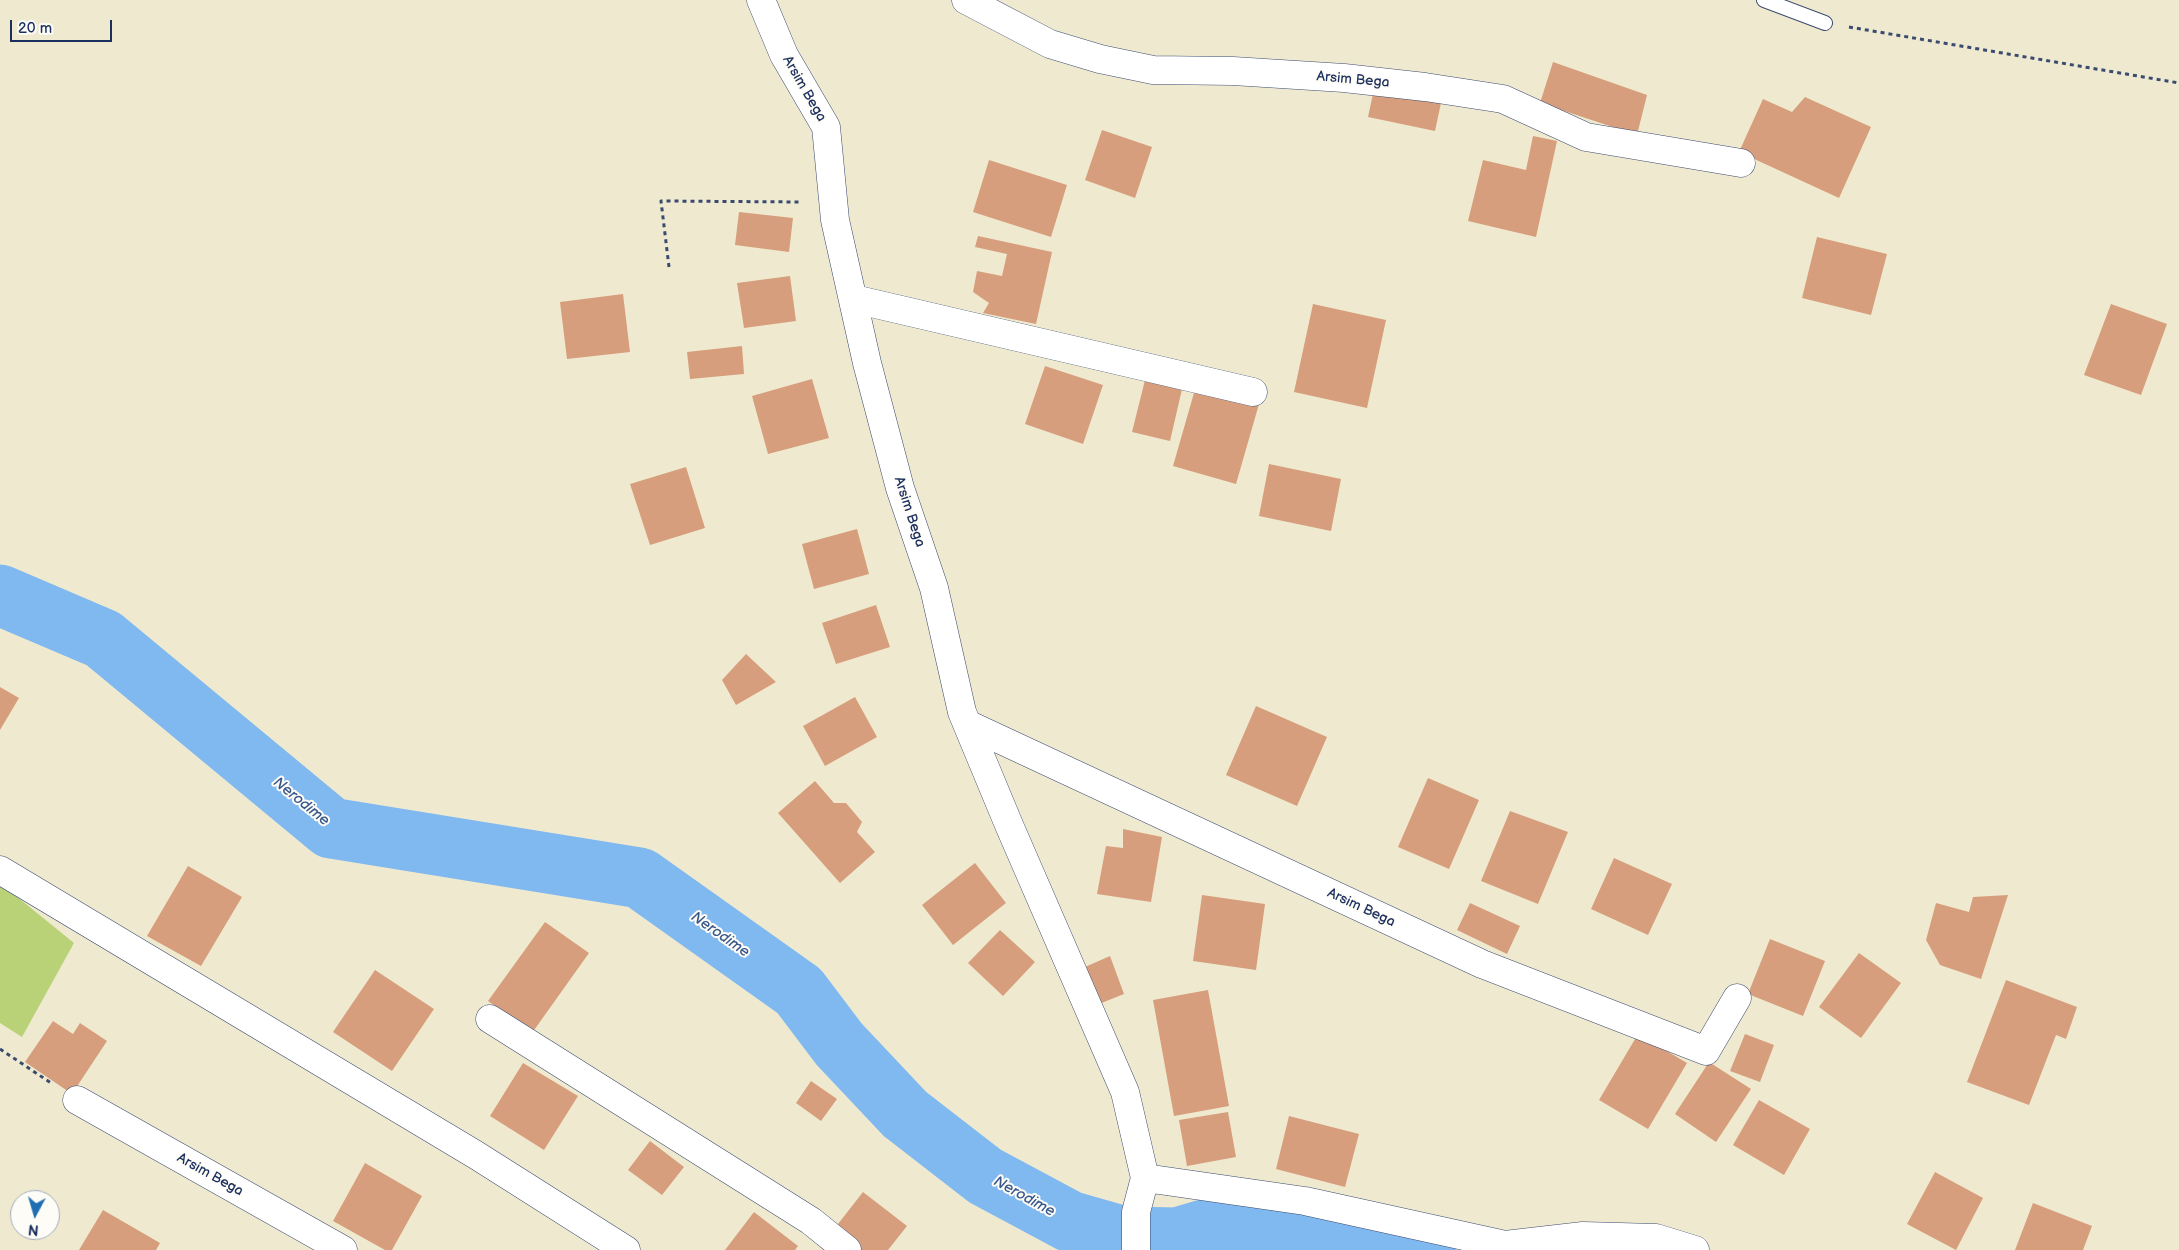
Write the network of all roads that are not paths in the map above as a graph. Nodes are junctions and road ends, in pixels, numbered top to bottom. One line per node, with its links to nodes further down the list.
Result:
1 (761, 0): 6 (street, Arsim Bega)
2 (966, 0): 5 (street, Arsim Bega)
3 (1764, 0): 4 (lane)
4 (1826, 23)
5 (1742, 163)
6 (854, 299): 7 (street); 8 (street, Arsim Bega)
7 (1253, 392)
8 (967, 724): 10 (street, Arsim Bega); 13 (street, Arsim Bega)
9 (0, 870): 15 (street)
10 (1737, 998)
11 (490, 1019): 16 (street)
12 (76, 1100): 14 (street, Arsim Bega)
13 (1145, 1178): 17 (street, Arsim Bega); 18 (street)
14 (343, 1250)
15 (626, 1250)
16 (848, 1250)
17 (1136, 1250)
18 (1695, 1250)

